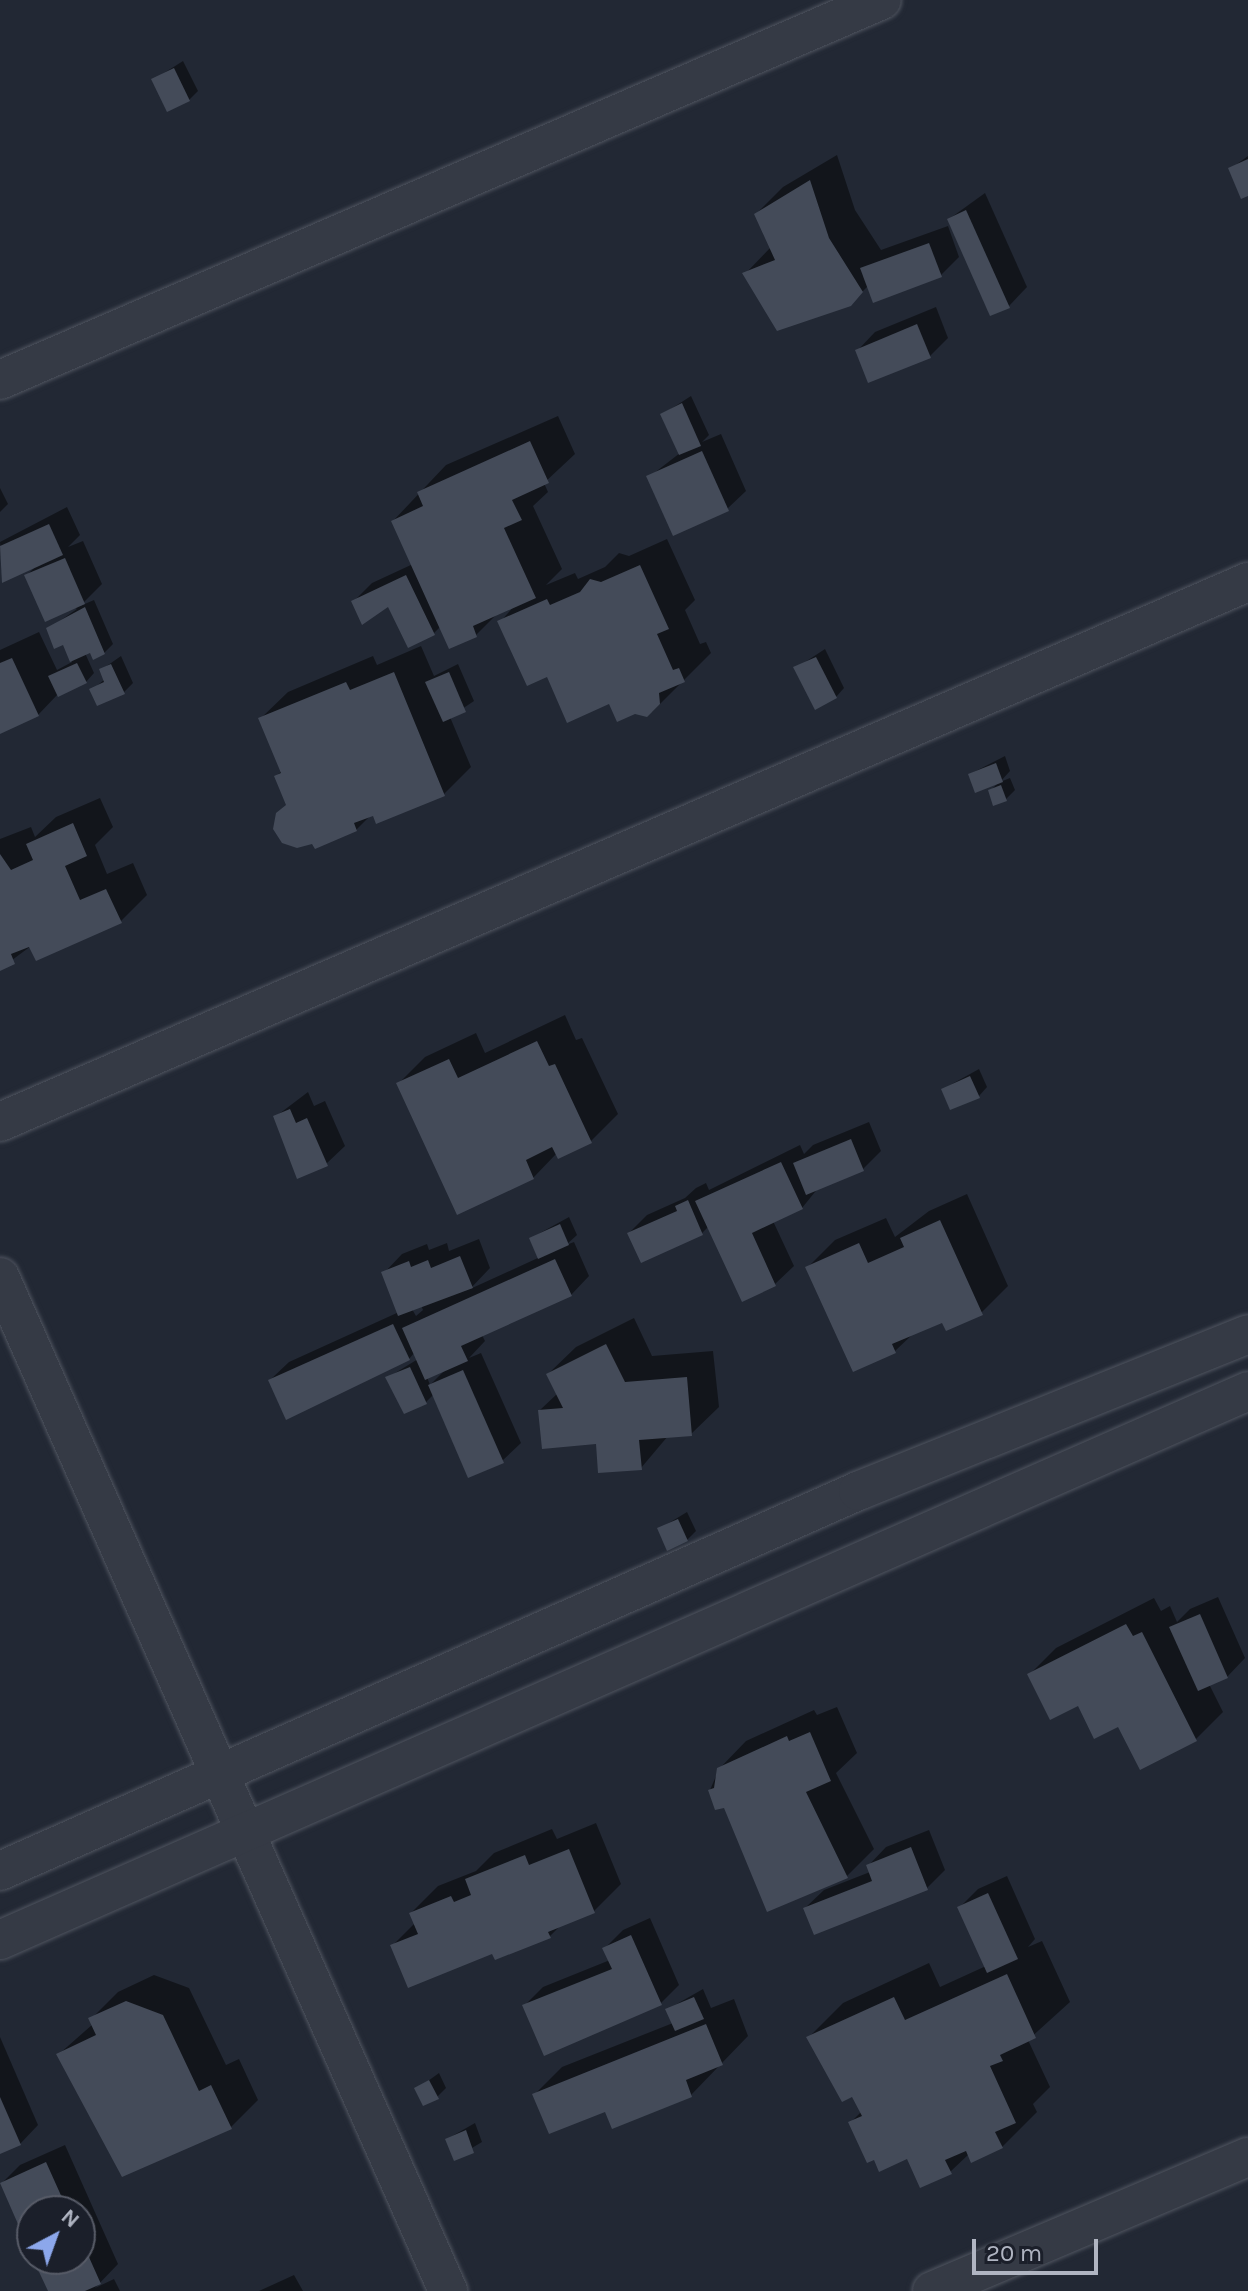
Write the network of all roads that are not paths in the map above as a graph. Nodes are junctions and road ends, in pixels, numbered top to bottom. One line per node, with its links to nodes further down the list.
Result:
1 (882, 0): 2 (street)
2 (0, 380)
3 (1248, 582): 4 (street)
4 (0, 1122)
5 (0, 1277): 10 (street)
6 (1248, 1334): 8 (street)
7 (1248, 1391): 9 (street)
8 (858, 1491): 9 (street); 10 (street)
9 (877, 1550): 11 (street)
10 (224, 1774): 11 (street); 12 (street)
11 (248, 1831): 13 (street); 15 (street)
12 (0, 1871)
13 (0, 1940)
14 (1248, 2157): 16 (street)
15 (448, 2291)
16 (932, 2291)

